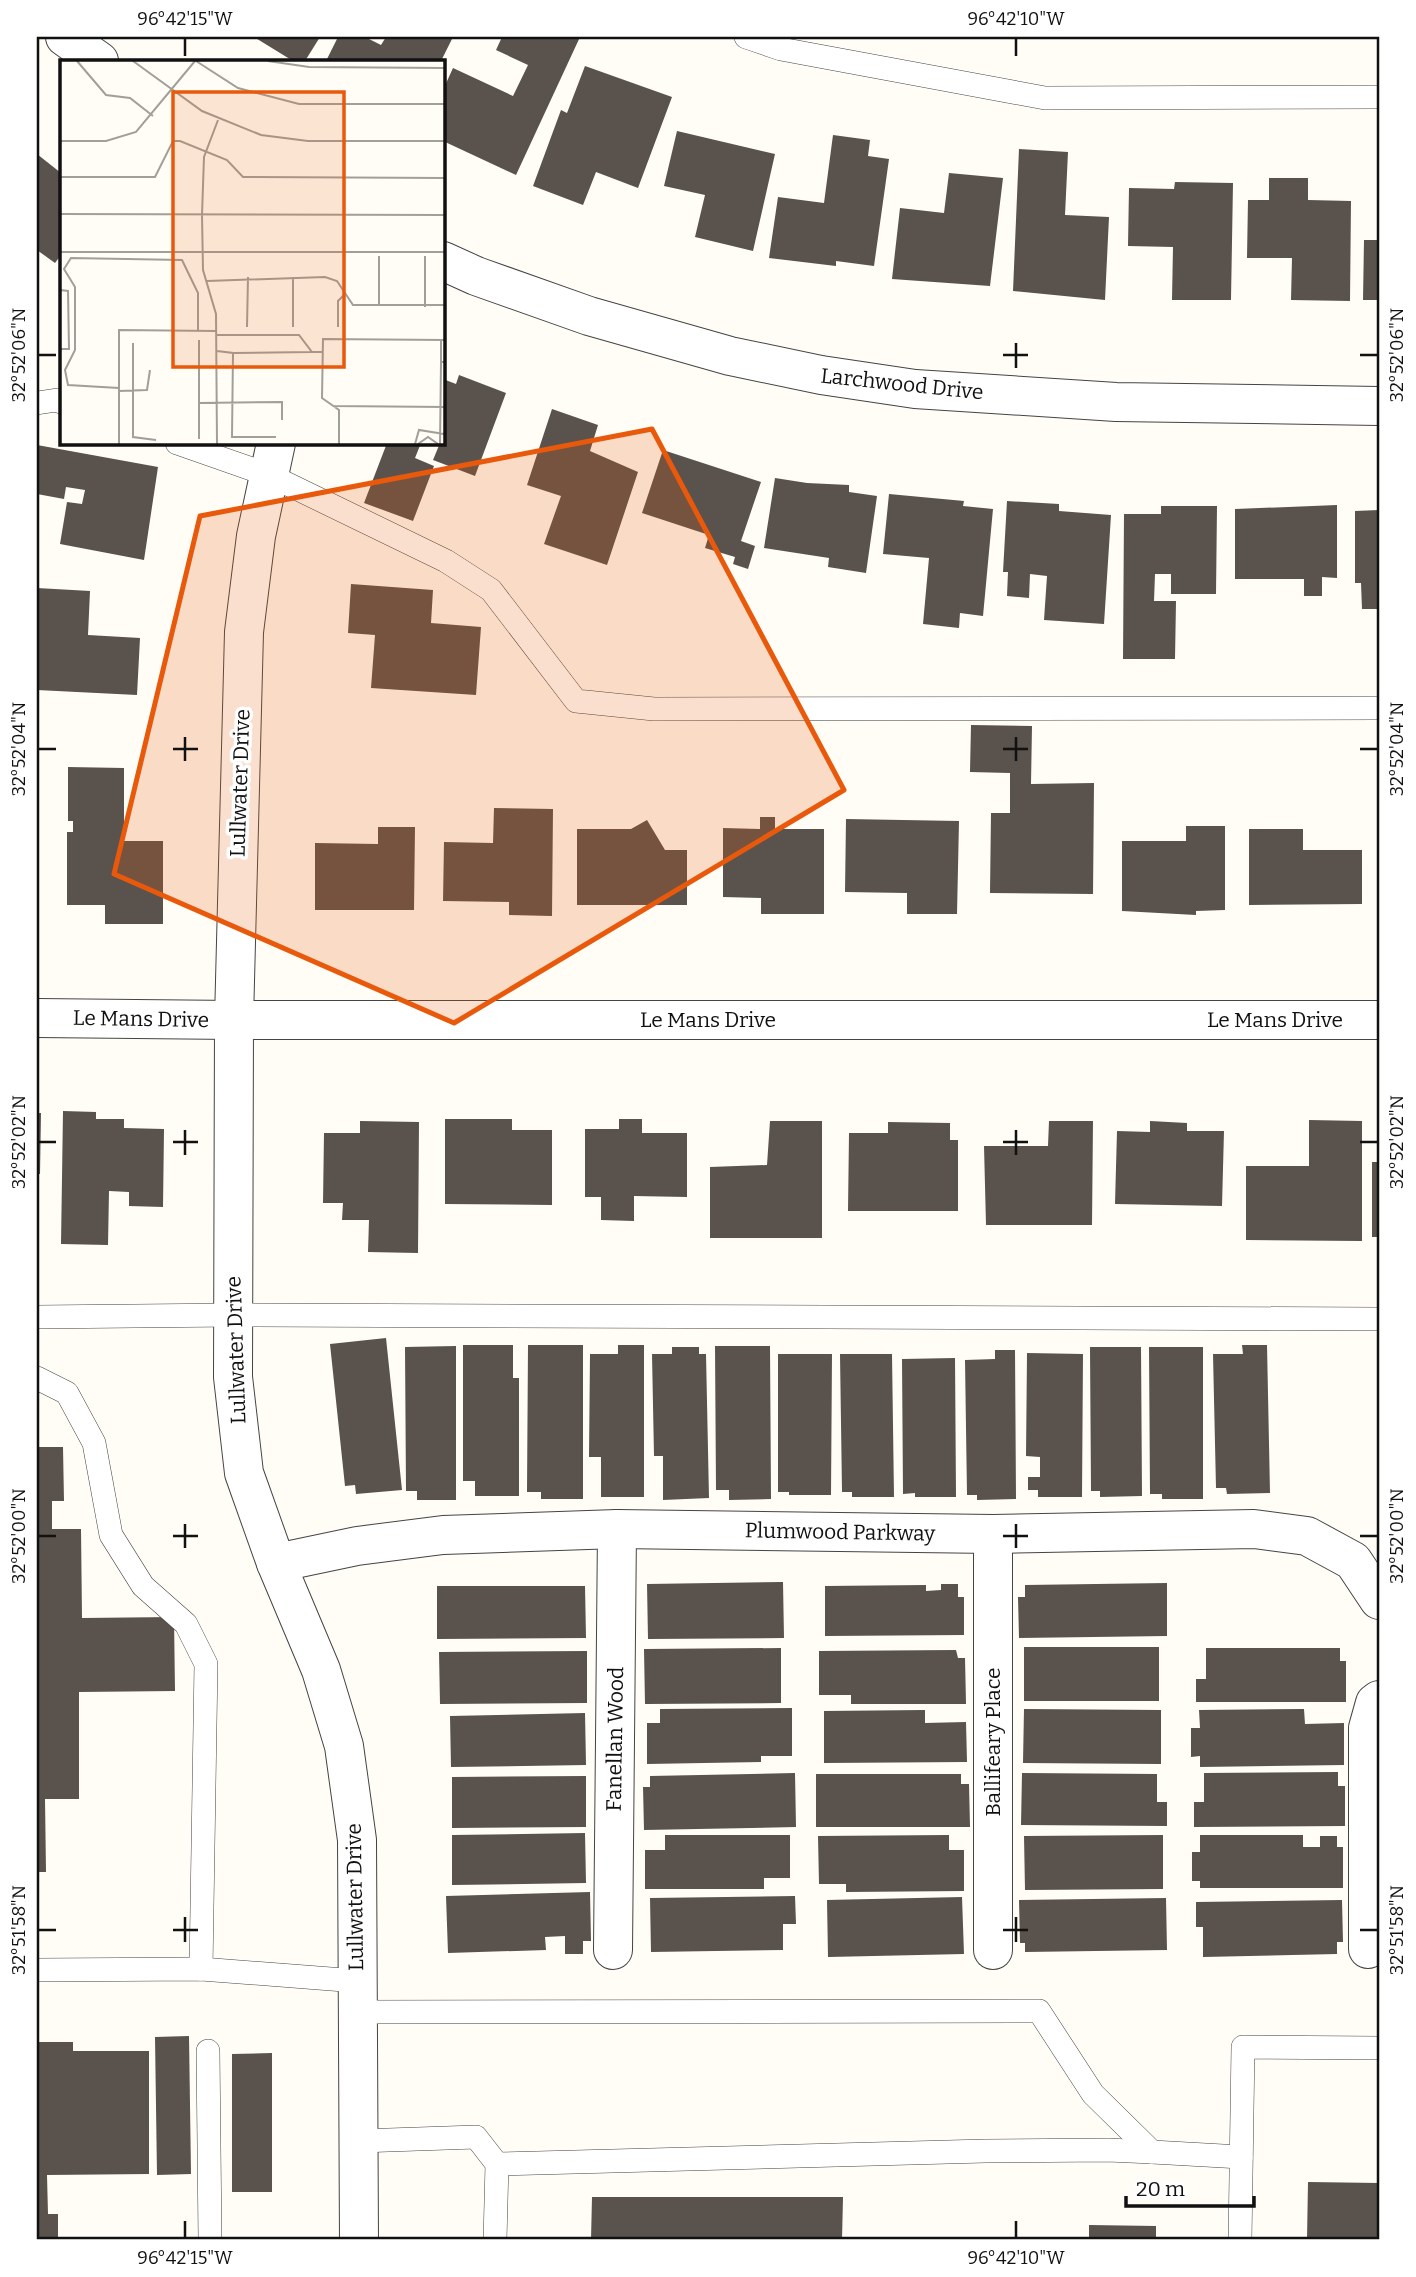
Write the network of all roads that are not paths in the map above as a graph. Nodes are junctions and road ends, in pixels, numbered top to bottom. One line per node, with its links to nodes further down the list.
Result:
1 (65, 37): 3 (street)
2 (746, 37): 4 (lane)
3 (98, 60)
4 (1379, 97)
5 (444, 261): 8 (street, Larchwood Drive)
6 (37, 402): 7 (lane)
7 (60, 402)
8 (1379, 406)
9 (183, 444): 10 (lane)
10 (272, 459): 11 (lane); 13 (street, Lullwater Drive)
11 (1379, 708)
12 (37, 1018): 13 (street, Le Mans Drive)
13 (234, 1020): 14 (street, Le Mans Drive); 15 (street, Lullwater Drive)
14 (1379, 1020)
15 (233, 1315): 16 (lane); 17 (lane); 21 (street, Lullwater Drive)
16 (37, 1317)
17 (1379, 1318)
18 (37, 1378): 27 (lane)
19 (617, 1529): 20 (street, Plumwood Parkway); 21 (street, Plumwood Parkway); 25 (street, Fanellan Wood)
20 (993, 1534): 22 (street, Plumwood Parkway); 26 (street, Ballifeary Place)
21 (276, 1563): 29 (street, Lullwater Drive)
22 (1379, 1600)
23 (1379, 1700): 24 (street)
24 (1368, 1949)
25 (613, 1950)
26 (993, 1950)
27 (201, 1969): 28 (lane); 29 (lane)
28 (37, 1970)
29 (357, 1996): 32 (street, Lullwater Drive); 33 (lane)
30 (1379, 2048): 34 (lane)
31 (208, 2051): 36 (lane)
32 (359, 2141): 35 (lane); 37 (street, Lullwater Drive)
33 (1152, 2152): 34 (lane); 35 (lane)
34 (1241, 2157): 39 (lane)
35 (497, 2164): 38 (lane)
36 (210, 2240)
37 (359, 2240)
38 (495, 2240)
39 (1240, 2240)

